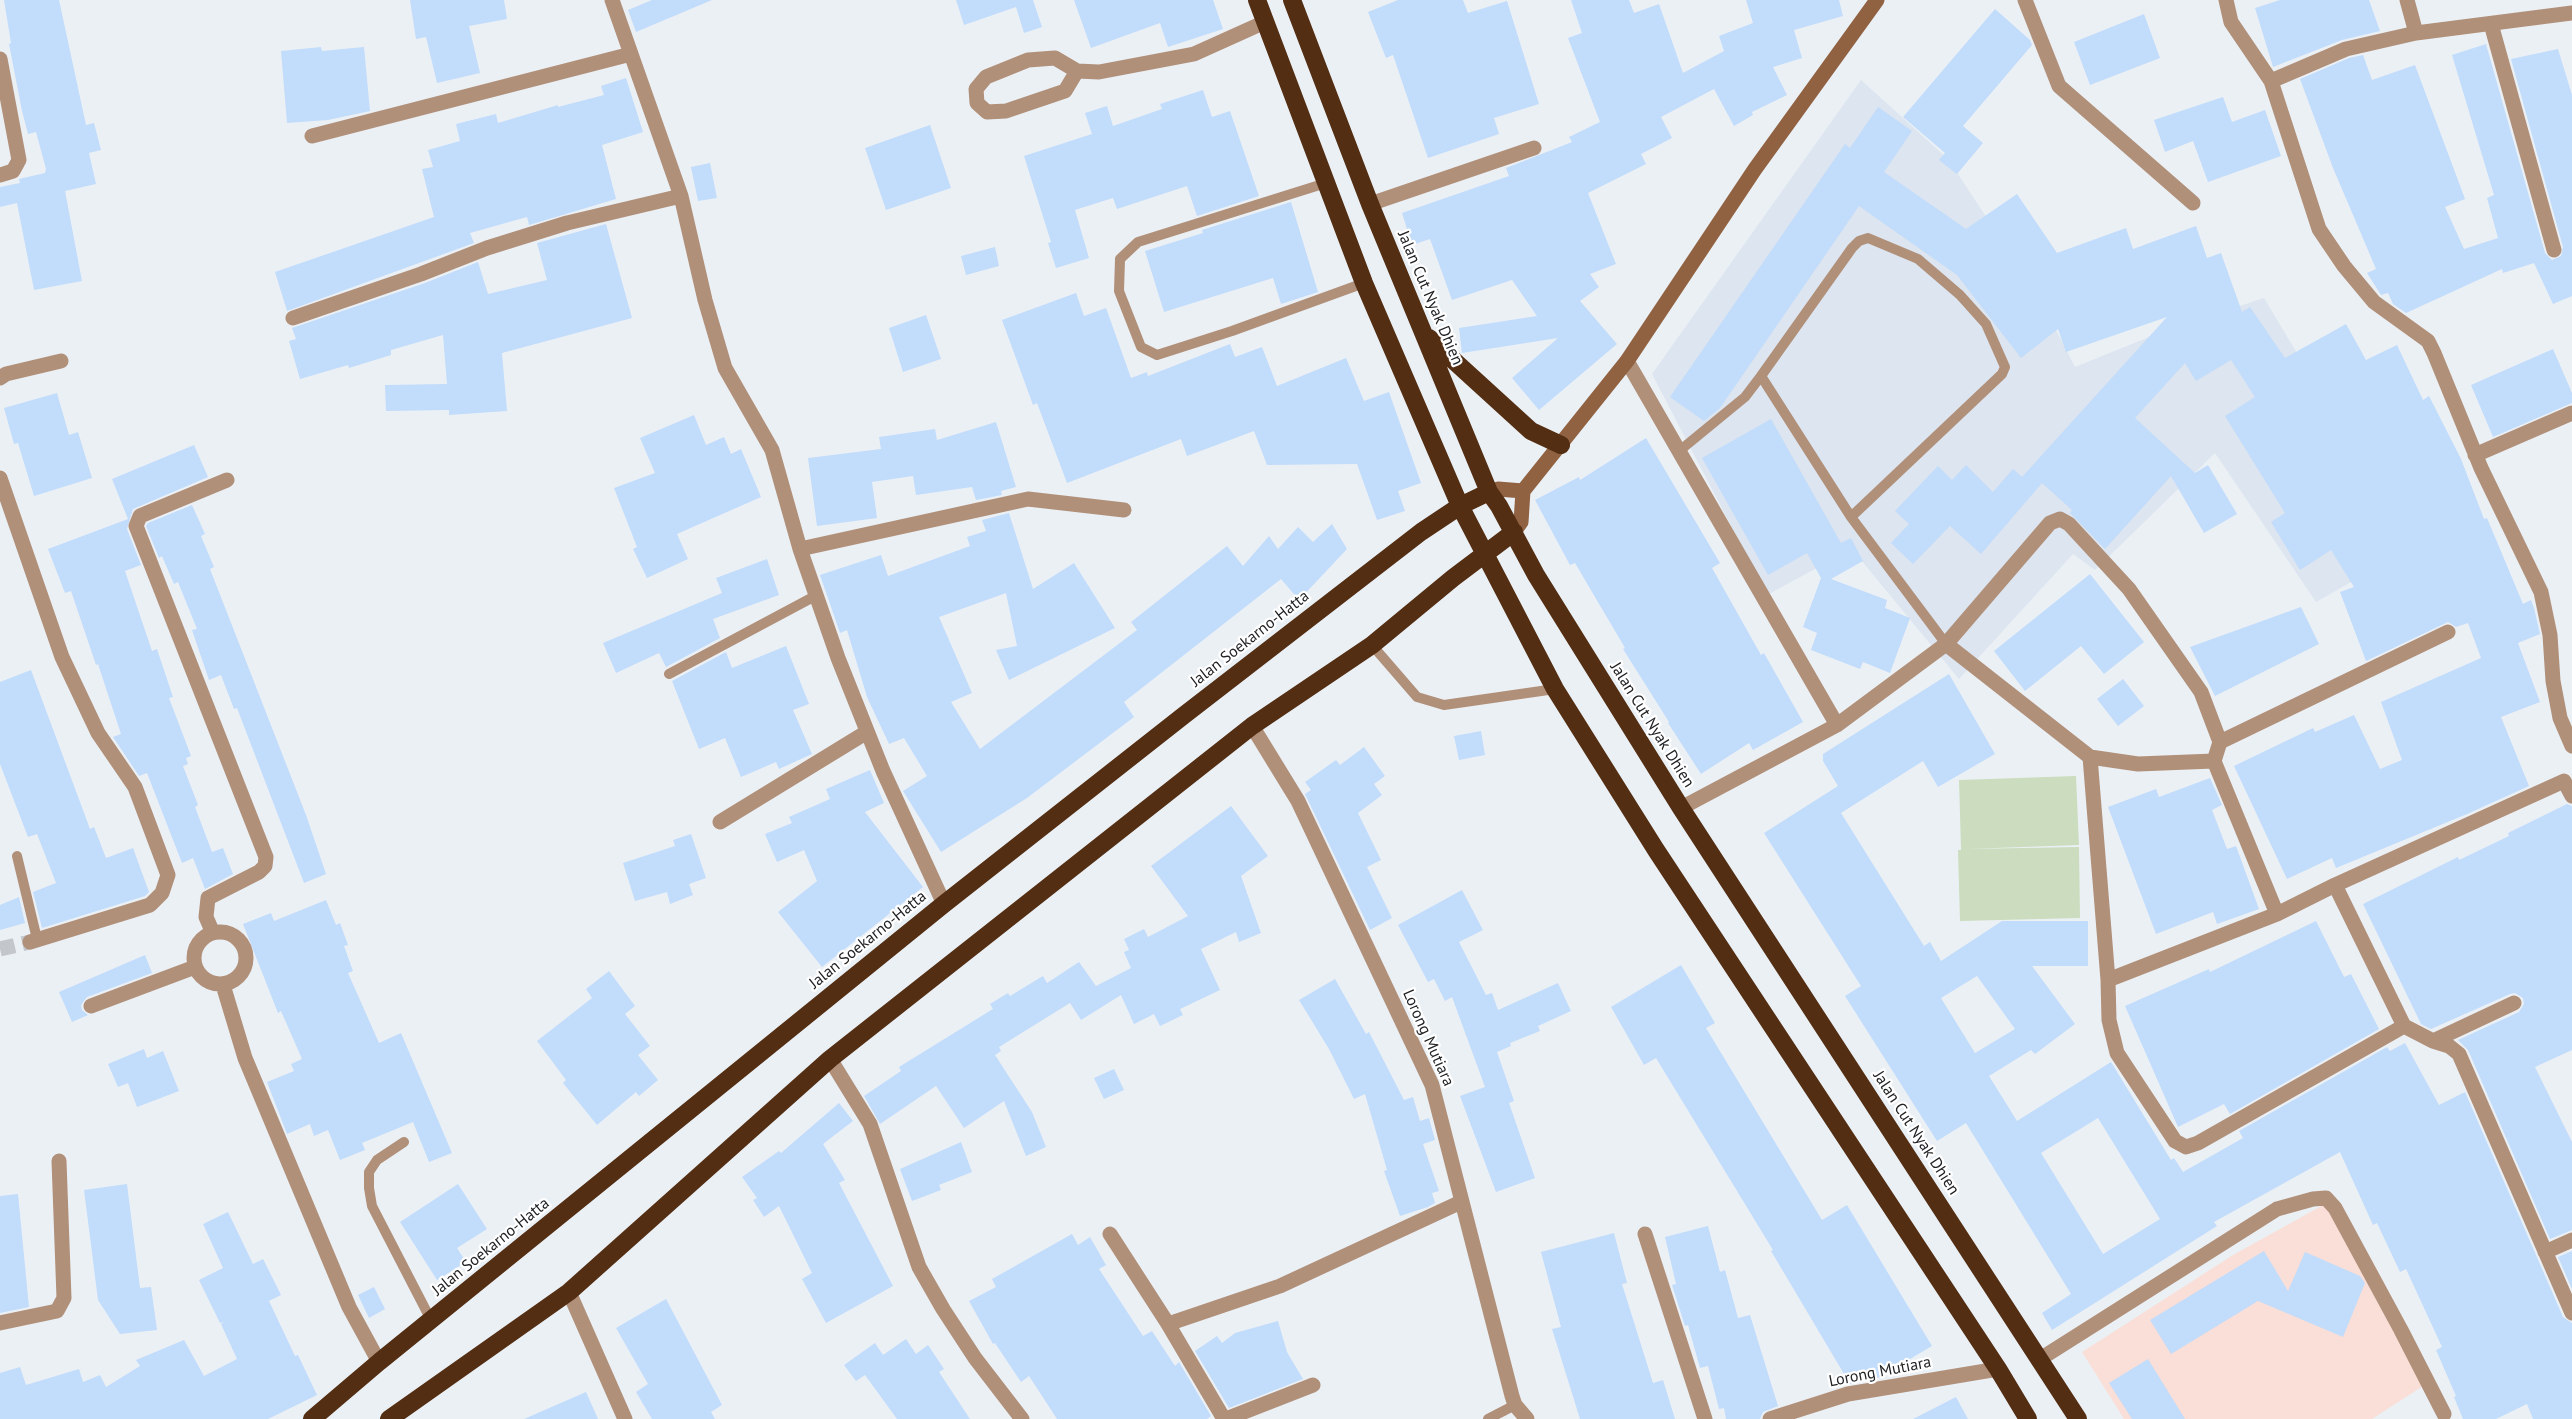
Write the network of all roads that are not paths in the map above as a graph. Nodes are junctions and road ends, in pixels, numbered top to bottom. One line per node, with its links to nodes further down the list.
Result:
1 (612, 0): 12 (street)
2 (1257, 0): 9 (highway)
3 (1292, 0): 22 (highway, Jalan Cut Nyak Dhien)
4 (1877, 0): 28 (main road)
5 (2025, 0): 21 (street)
6 (2226, 0): 15 (street)
7 (2407, 0): 11 (street)
8 (2572, 13): 10 (street)
9 (1265, 22): 14 (street); 19 (highway)
10 (2491, 24): 11 (street); 23 (street)
11 (2416, 33): 15 (street)
12 (632, 54): 16 (street); 20 (street)
13 (0, 59): 18 (street)
14 (1077, 71): 14 (street)
15 (2271, 81): 34 (street)
16 (312, 136)
17 (1534, 148): 22 (street)
18 (0, 175)
19 (1326, 183): 24 (highway); 24 (lane)
20 (681, 196): 25 (street); 43 (street)
21 (2193, 203)
22 (1370, 204): 26 (highway, Jalan Cut Nyak Dhien)
23 (2554, 250)
24 (1364, 283): 39 (highway)
25 (293, 318)
26 (1423, 333): 32 (highway); 38 (highway, Jalan Cut Nyak Dhien)
27 (61, 361): 30 (street)
28 (1627, 362): 32 (main road); 33 (street)
29 (1761, 376): 33 (lane); 41 (lane); 41 (lane)
30 (0, 378)
31 (2572, 413): 34 (street)
32 (1561, 445): 37 (main road)
33 (1678, 452): 51 (street)
34 (2475, 455): 55 (street)
35 (0, 478): 66 (street)
36 (227, 480): 65 (street)
37 (1523, 491): 38 (main road); 42 (main road)
38 (1489, 492): 39 (highway, Jalan Soekarno-Hatta); 42 (highway, Jalan Cut Nyak Dhien)
39 (1460, 506): 44 (highway); 63 (highway, Jalan Soekarno-Hatta)
40 (1124, 510): 43 (street)
41 (1851, 517): 47 (lane)
42 (1514, 532): 44 (highway); 59 (highway, Jalan Cut Nyak Dhien)
43 (800, 549): 45 (street)
44 (1485, 554): 48 (highway); 50 (highway)
45 (817, 595): 49 (lane); 53 (street)
46 (2448, 632): 54 (street)
47 (1946, 644): 51 (street); 54 (street); 56 (street)
48 (1372, 645): 50 (lane); 52 (highway)
49 (669, 674)
50 (1555, 689): 89 (highway)
51 (1837, 725): 59 (street)
52 (1252, 726): 74 (highway); 77 (street, Lorong Mutiara)
53 (867, 732): 60 (street); 63 (street)
54 (2220, 742): 57 (street)
55 (2572, 746)
56 (2090, 757): 57 (street); 68 (street)
57 (2214, 761): 64 (street)
58 (2572, 796): 62 (street)
59 (1681, 808): 87 (highway, Jalan Cut Nyak Dhien)
60 (720, 822)
61 (17, 856): 66 (lane)
62 (2335, 885): 64 (street); 72 (street)
63 (944, 904): 84 (highway, Jalan Soekarno-Hatta)
64 (2277, 914): 68 (street)
65 (213, 933): 67 (street); 69 (street)
66 (34, 940)
67 (195, 967): 69 (street); 71 (street)
68 (2108, 980): 72 (street)
69 (223, 985): 88 (street)
70 (2514, 1003): 73 (street)
71 (91, 1006)
72 (2404, 1026): 73 (street)
73 (2433, 1041): 81 (street)
74 (830, 1059): 82 (highway); 96 (street)
75 (404, 1142): 84 (lane)
76 (59, 1161): 85 (street)
77 (1461, 1202): 86 (street); 91 (street, Lorong Mutiara)
78 (1110, 1234): 86 (street)
79 (1645, 1234): 100 (street)
80 (2572, 1240): 81 (street)
81 (2544, 1252): 83 (street)
82 (568, 1292): 94 (highway); 95 (street)
83 (2572, 1313)
84 (431, 1320): 88 (highway, Jalan Soekarno-Hatta)
85 (0, 1323)
86 (1168, 1324): 97 (street)
87 (2040, 1359): 92 (street); 103 (highway, Jalan Cut Nyak Dhien)
88 (379, 1362): 93 (highway, Jalan Soekarno-Hatta)
89 (1998, 1369): 101 (street, Lorong Mutiara); 102 (highway)
90 (1313, 1385): 97 (street)
91 (1515, 1405): 98 (lane); 99 (street, Lorong Mutiara)
92 (2444, 1414)
93 (312, 1419)
94 (389, 1419)
95 (625, 1419)
96 (1022, 1419)
97 (1225, 1419)
98 (1488, 1419)
99 (1527, 1419)
100 (1705, 1419)
101 (1770, 1419)
102 (2028, 1419)
103 (2078, 1419)

